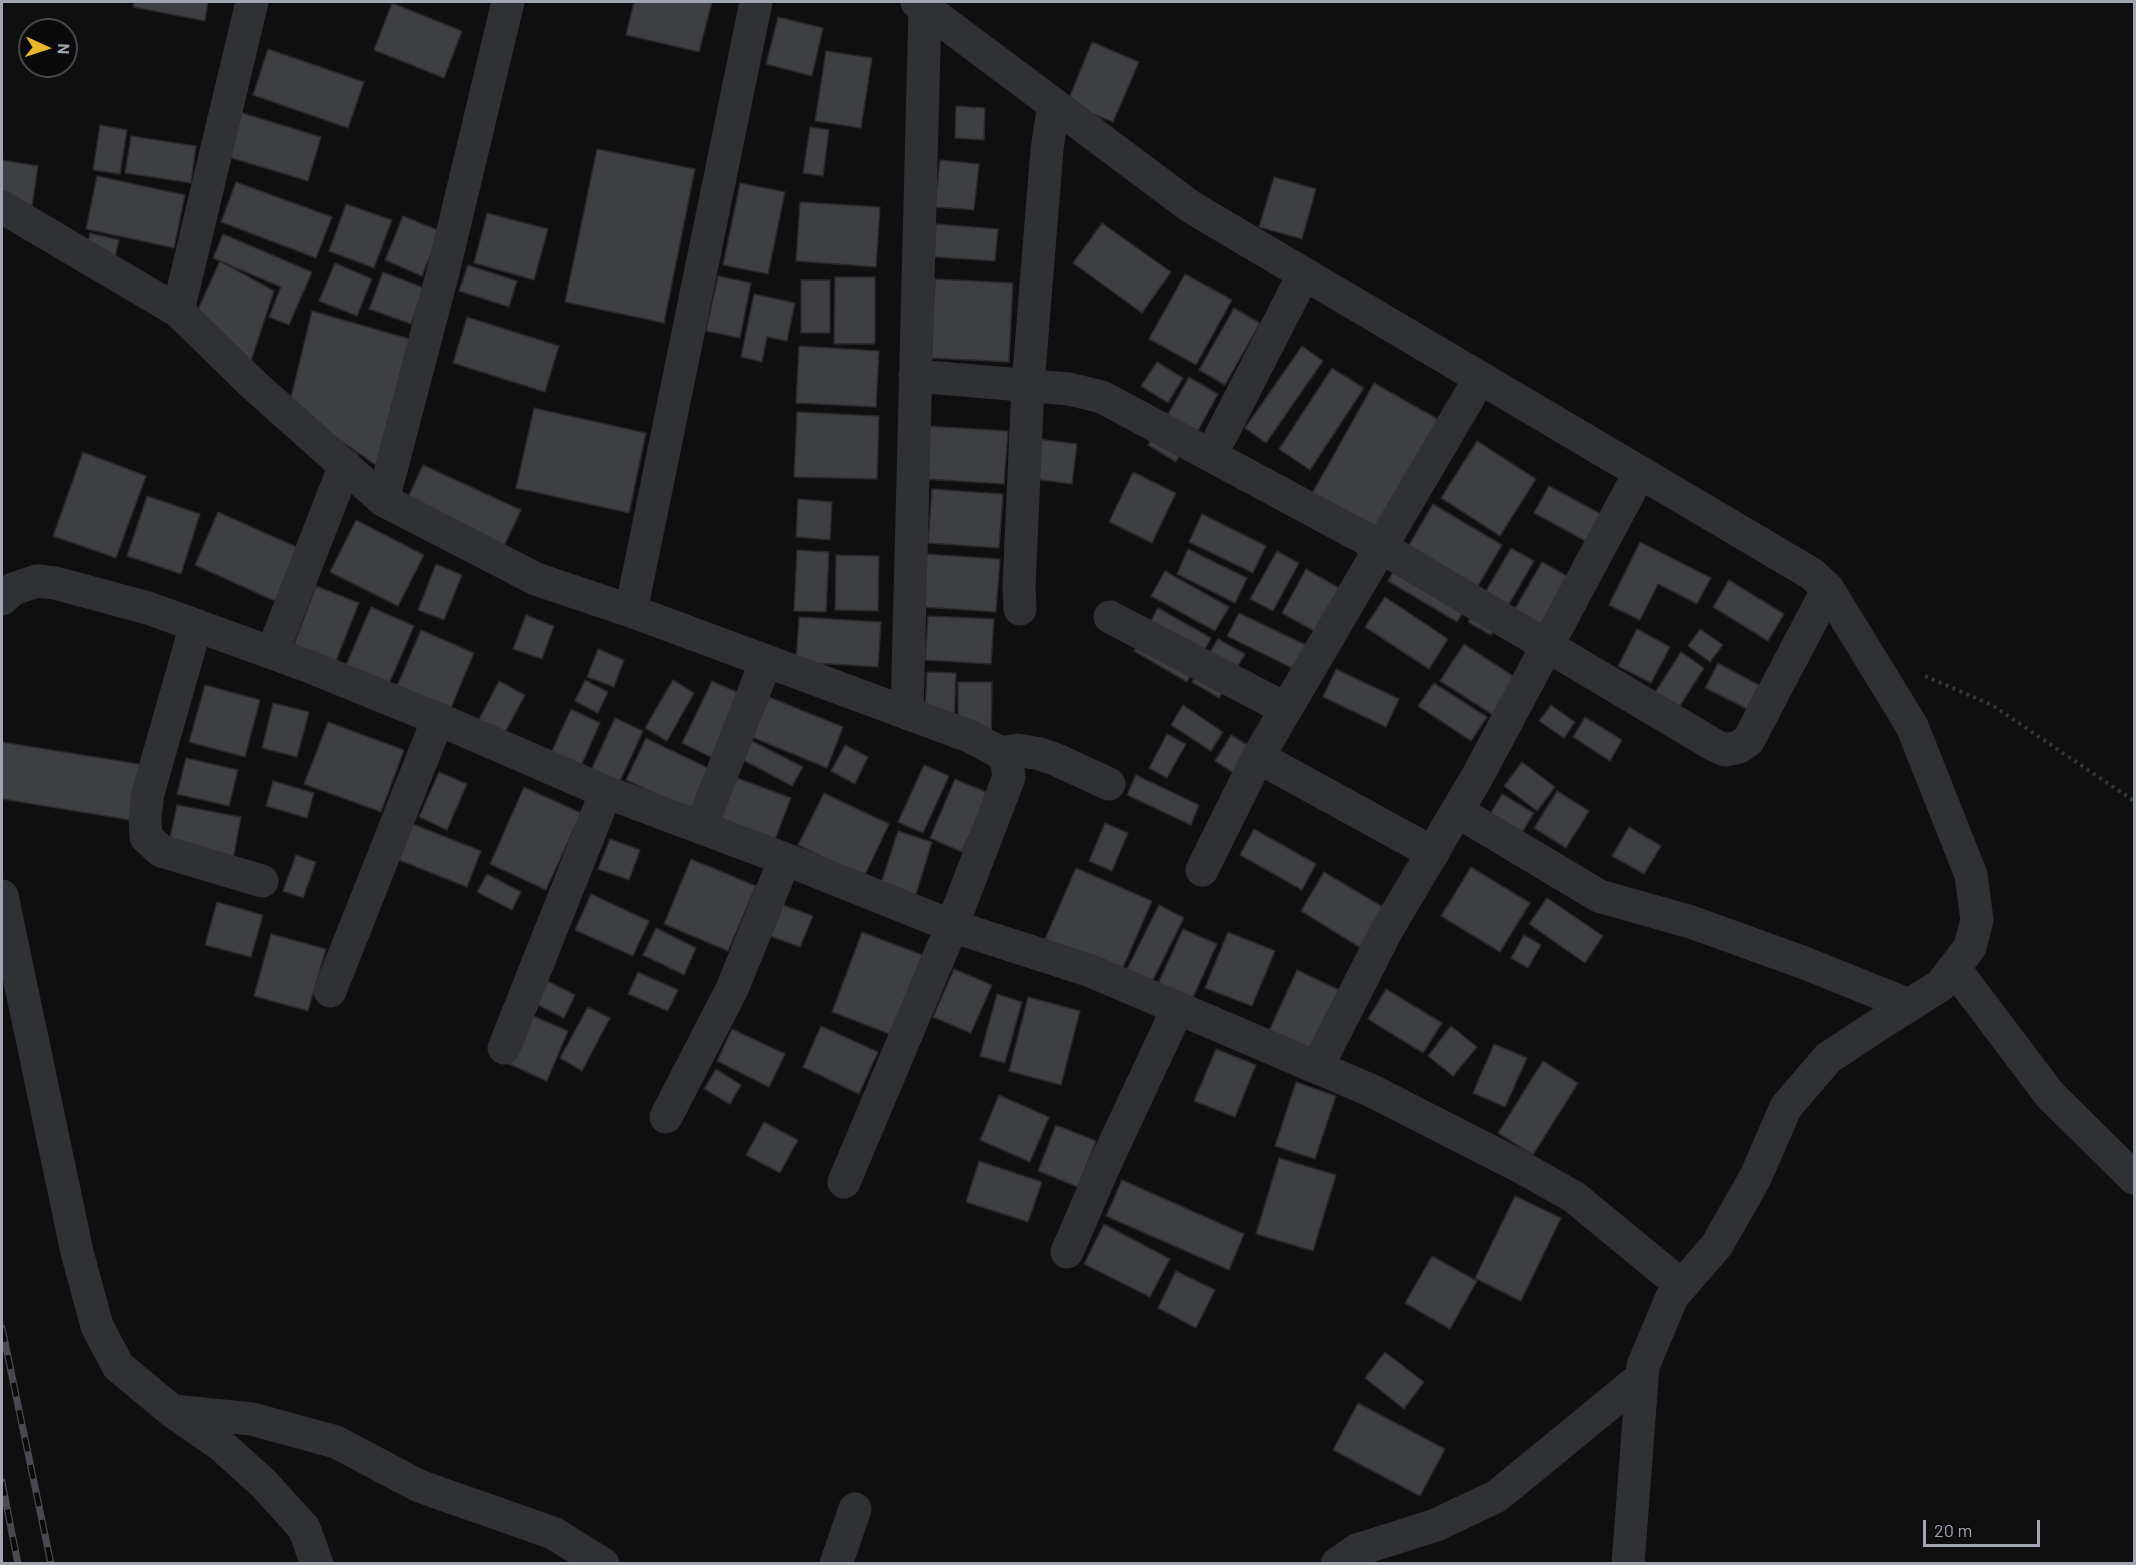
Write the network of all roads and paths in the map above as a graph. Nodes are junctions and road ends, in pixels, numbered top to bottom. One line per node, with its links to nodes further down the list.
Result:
1 (252, 2): 8 (street)
2 (508, 2): 15 (street)
3 (756, 2): 20 (street)
4 (921, 4): 5 (street); 9 (street)
5 (1054, 105): 7 (street); 11 (street)
6 (2, 207): 8 (street)
7 (1304, 274): 10 (street); 12 (street)
8 (178, 311): 13 (street)
9 (915, 376): 11 (street); 28 (street)
10 (1480, 378): 14 (street); 16 (street)
11 (1029, 385): 12 (street); 19 (street)
12 (1211, 455): 16 (street)
13 (345, 465): 15 (street); 24 (street)
14 (1640, 472): 17 (street); 23 (street)
15 (383, 500): 20 (street)
16 (1381, 547): 23 (street); 27 (street)
17 (1828, 589): 23 (street); 43 (street)
18 (2, 599): 22 (street)
19 (1020, 609)
20 (631, 611): 25 (street)
21 (1110, 617): 27 (street)
22 (196, 626): 24 (street); 40 (street)
23 (1547, 646): 35 (street)
24 (272, 652): 29 (street)
25 (766, 661): 28 (street); 36 (street)
26 (1919, 673): 34 (path)
27 (1286, 710): 31 (street)
28 (907, 713): 30 (street)
29 (438, 719): 33 (street); 44 (street)
30 (1001, 753): 32 (street); 42 (street)
31 (1258, 757): 37 (street); 39 (street)
32 (1109, 784)
33 (606, 792): 36 (street); 47 (street)
34 (2134, 801)
35 (1457, 811): 37 (street); 45 (street)
36 (701, 827): 38 (street)
37 (1432, 853): 48 (street)
38 (785, 859): 42 (street); 49 (street)
39 (1202, 870)
40 (262, 881)
41 (2, 896): 55 (street)
42 (952, 927): 46 (street); 51 (street)
43 (1954, 968): 45 (street); 50 (street)
44 (330, 991)
45 (1909, 1005): 53 (street)
46 (1178, 1008): 48 (street); 52 (street)
47 (504, 1048)
48 (1317, 1067): 53 (street)
49 (666, 1117)
50 (2134, 1178)
51 (844, 1182)
52 (1066, 1252)
53 (1681, 1285): 54 (street)
54 (1642, 1377): 60 (street); 61 (street)
55 (172, 1411): 57 (street); 58 (street)
56 (855, 1509): 59 (street)
57 (317, 1563)
58 (603, 1563)
59 (836, 1563)
60 (1337, 1563)
61 (1628, 1563)

